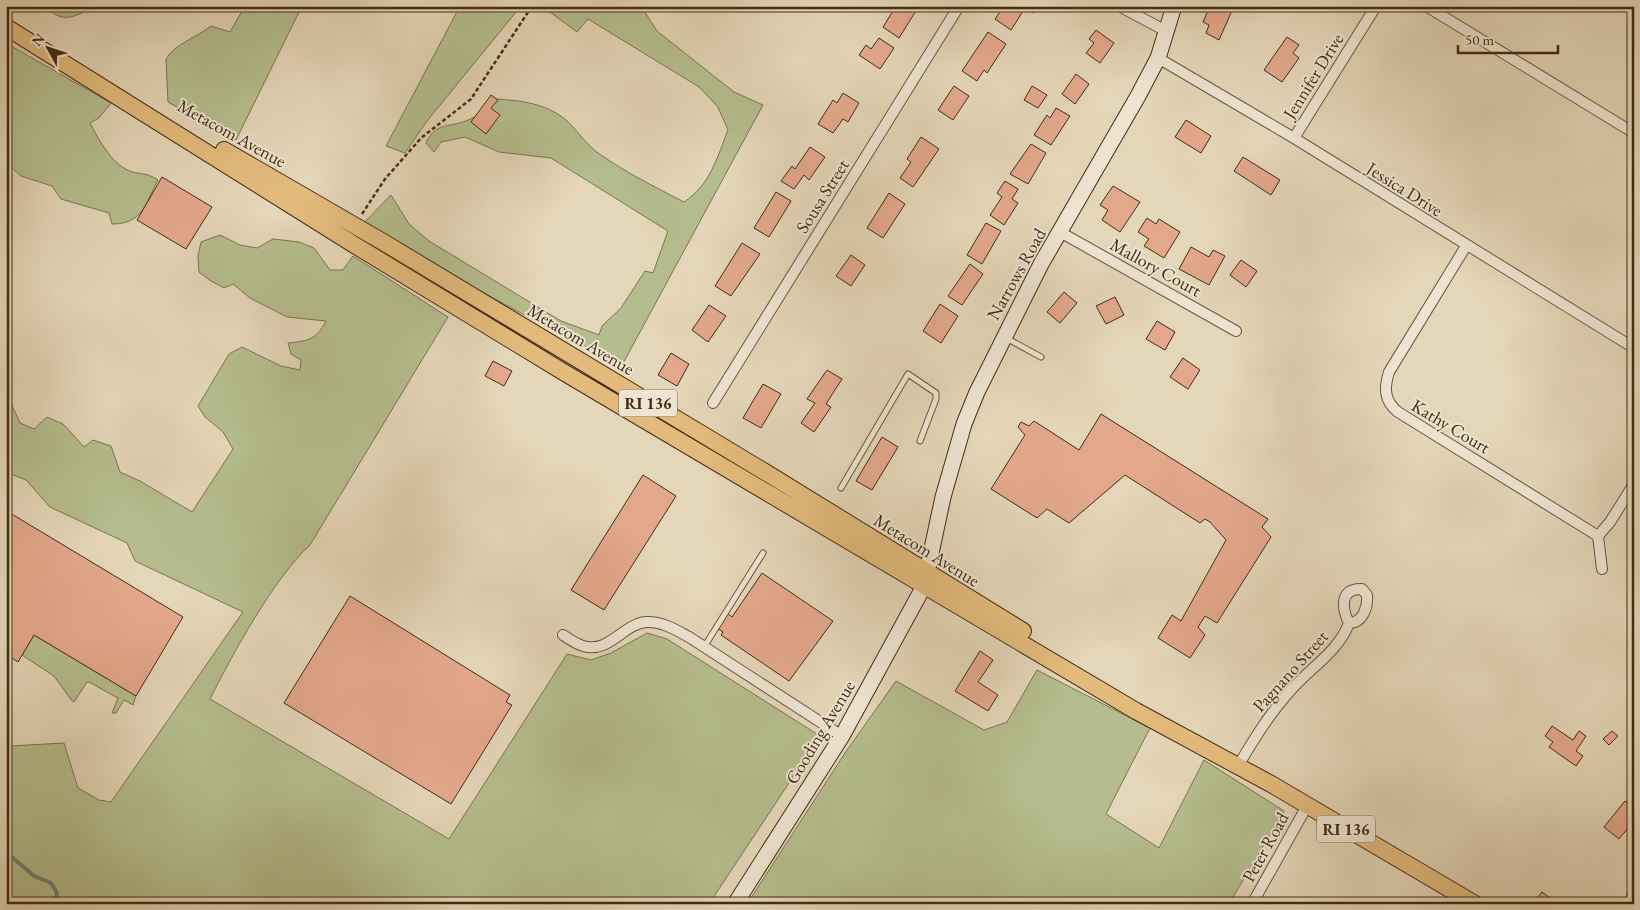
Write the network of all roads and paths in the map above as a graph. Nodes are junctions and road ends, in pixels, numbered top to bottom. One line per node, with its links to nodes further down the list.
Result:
1 (532, 6): 13 (path)
2 (959, 6): 22 (street, Sousa Street)
3 (1119, 6): 8 (street)
4 (1174, 6): 8 (street, Narrows Road)
5 (1376, 6): 12 (street, Jennifer Drive)
6 (1426, 6): 11 (street)
7 (6, 27): 10 (main road, Metacom Avenue / RI 136)
8 (1166, 31): 9 (street, Narrows Road)
9 (1158, 58): 12 (street, Jessica Drive); 14 (street, Narrows Road)
10 (70, 66): 13 (main road, Metacom Avenue / RI 136); 17 (main road, Metacom Avenue / RI 136)
11 (1634, 133)
12 (1294, 138): 15 (street, Jessica Drive)
13 (354, 225): 16 (main road, Metacom Avenue / RI 136)
14 (1060, 232): 18 (street, Mallory Court); 19 (street, Narrows Road)
15 (1466, 246): 20 (street, Jessica Drive); 26 (street, Kathy Court)
16 (469, 295): 17 (lane); 29 (main road, Metacom Avenue / RI 136)
17 (460, 309): 29 (main road, Metacom Avenue / RI 136)
18 (1236, 331)
19 (1003, 336): 21 (lane); 29 (street, Narrows Road)
20 (1634, 348)
21 (1041, 357)
22 (713, 403)
23 (920, 441): 25 (lane)
24 (1634, 484): 26 (street)
25 (841, 488)
26 (1598, 536): 28 (street)
27 (763, 553): 32 (lane)
28 (1602, 568)
29 (925, 580): 33 (street, Gooding Avenue); 34 (main road, Metacom Avenue / RI 136)
30 (1349, 623): 34 (street, Pagnano Street)
31 (563, 635): 32 (street)
32 (704, 647): 33 (street)
33 (842, 736): 37 (street, Gooding Avenue)
34 (1238, 766): 35 (main road, Metacom Avenue / RI 136)
35 (1307, 806): 38 (street, Peter Road); 39 (main road, Metacom Avenue / RI 136)
36 (1634, 894): 40 (street)
37 (735, 904)
38 (1252, 904)
39 (1475, 904)
40 (1628, 904)

